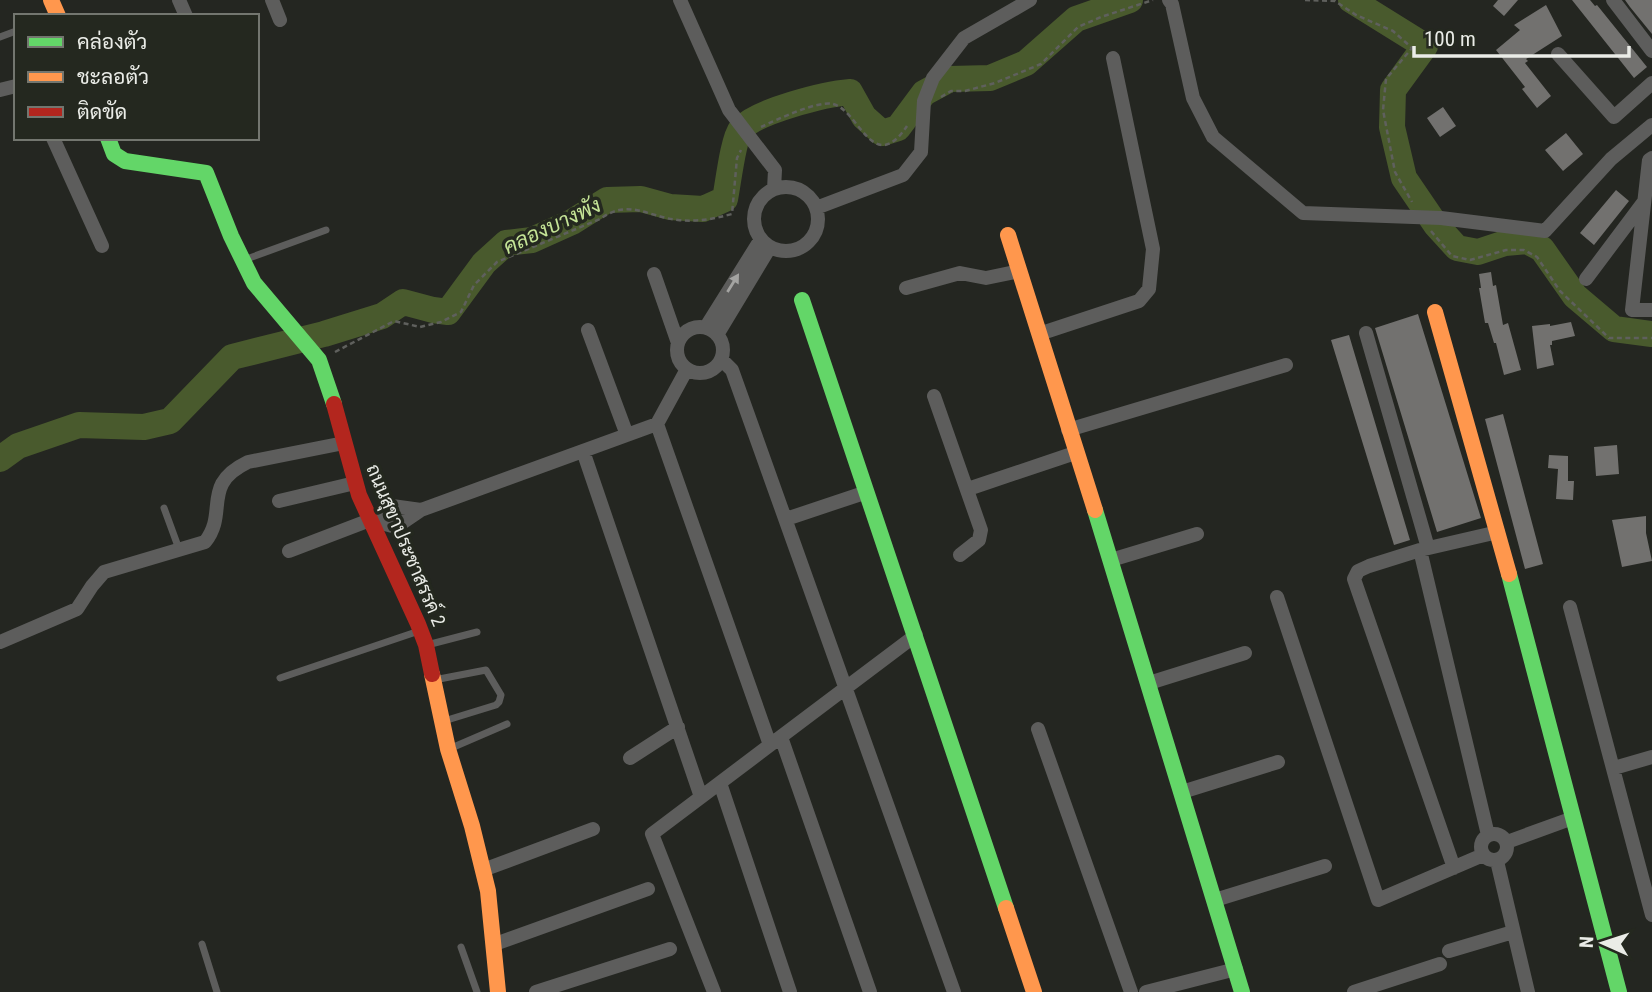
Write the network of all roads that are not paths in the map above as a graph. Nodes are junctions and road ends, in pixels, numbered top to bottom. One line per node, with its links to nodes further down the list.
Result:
1 (272, 0): 7 (street)
2 (680, 0): 16 (street)
3 (1030, 0): 6 (street)
4 (1169, 0): 12 (street)
5 (1613, 0): 8 (street)
6 (1009, 5): 18 (street)
7 (280, 20)
8 (1652, 51)
9 (1559, 54): 11 (street)
10 (1113, 58): 34 (street)
11 (1652, 83)
12 (1652, 125)
13 (54, 140): 22 (street)
14 (109, 140): 23 (street, ถนนสุขาประชาสรรค์ 2)
15 (1652, 158): 17 (street)
16 (774, 189): 18 (street); 21 (street)
17 (1644, 202): 26 (street); 29 (street)
18 (816, 208): 21 (street)
19 (326, 230): 23 (lane)
20 (1008, 235): 24 (street)
21 (765, 243): 32 (street)
22 (102, 246)
23 (243, 260): 43 (street, ถนนสุขาประชาสรรค์ 2)
24 (1020, 271): 27 (street); 34 (street)
25 (654, 274): 35 (street)
26 (1586, 279)
27 (906, 288)
28 (802, 300): 48 (street)
29 (1652, 310)
30 (1435, 312): 53 (street)
31 (588, 330): 42 (street)
32 (712, 331): 35 (street); 36 (street)
33 (1366, 332): 56 (street)
34 (1039, 334): 41 (street)
35 (678, 343): 38 (street)
36 (721, 359): 38 (street); 51 (street)
37 (1286, 365): 41 (street)
38 (687, 369): 40 (street)
39 (934, 396): 47 (street)
40 (657, 424): 42 (street); 75 (street)
41 (1068, 430): 45 (street)
42 (627, 435): 44 (street)
43 (344, 443): 46 (street, ถนนสุขาประชาสรรค์ 2); 55 (street)
44 (583, 451): 52 (street); 73 (street)
45 (1075, 453): 47 (street); 59 (street)
46 (355, 483): 49 (street); 52 (street, ถนนสุขาประชาสรรค์ 2)
47 (968, 489): 58 (street)
48 (867, 492): 51 (street); 63 (street)
49 (279, 501)
50 (164, 508): 55 (lane)
51 (786, 519): 70 (street)
52 (370, 520): 57 (street); 64 (street, ถนนสุขาประชาสรรค์ 2)
53 (1498, 532): 56 (street); 84 (street)
54 (1197, 534): 59 (street)
55 (179, 549): 65 (street)
56 (1424, 549): 86 (street); 90 (street)
57 (289, 551)
58 (961, 555)
59 (1111, 560): 69 (street)
60 (1277, 597): 90 (street)
61 (1570, 607): 80 (street)
62 (477, 632): 64 (lane)
63 (916, 635): 70 (street); 112 (street)
64 (423, 638): 67 (lane); 68 (street, ถนนสุขาประชาสรรค์ 2)
65 (0, 642)
66 (1245, 653): 69 (street)
67 (280, 678)
68 (433, 680): 71 (street, ถนนสุขาประชาสรรค์ 2); 71 (lane)
69 (1149, 683): 82 (street)
70 (846, 688): 75 (street); 111 (street)
71 (442, 722): 76 (street, ถนนสุขาประชาสรรค์ 2)
72 (507, 724): 76 (lane)
73 (678, 727): 78 (street); 83 (street)
74 (1038, 729): 113 (street)
75 (776, 741): 81 (street); 110 (street)
76 (448, 749): 91 (street, ถนนสุขาประชาสรรค์ 2)
77 (1652, 757): 80 (street)
78 (629, 758)
79 (1278, 762): 82 (street)
80 (1614, 768): 94 (street)
81 (720, 783): 83 (street); 109 (street)
82 (1182, 792): 93 (street)
83 (701, 797): 108 (street)
84 (1573, 818): 87 (street); 118 (street)
85 (593, 829): 91 (street)
86 (1488, 835): 87 (street); 88 (street)
87 (1507, 842): 88 (street)
88 (1490, 858): 90 (street); 95 (street)
89 (1325, 866): 93 (street)
90 (1454, 868)
91 (483, 870): 97 (street, ถนนสุขาประชาสรรค์ 2)
92 (648, 890): 97 (street)
93 (1215, 900): 102 (street)
94 (1652, 915)
95 (1513, 932): 100 (street); 117 (street)
96 (202, 944): 104 (lane)
97 (495, 944): 106 (street, ถนนสุขาประชาสรรค์ 2)
98 (461, 947): 105 (lane)
99 (670, 949): 107 (street)
100 (1448, 951)
101 (1440, 964): 116 (street)
102 (1236, 969): 103 (street); 115 (street)
103 (1203, 985): 114 (street)
104 (217, 992)
105 (477, 992)
106 (498, 992)
107 (536, 992)
108 (714, 992)
109 (790, 992)
110 (870, 992)
111 (954, 992)
112 (1034, 992)
113 (1131, 992)
114 (1146, 992)
115 (1242, 992)
116 (1354, 992)
117 (1528, 992)
118 (1619, 992)

